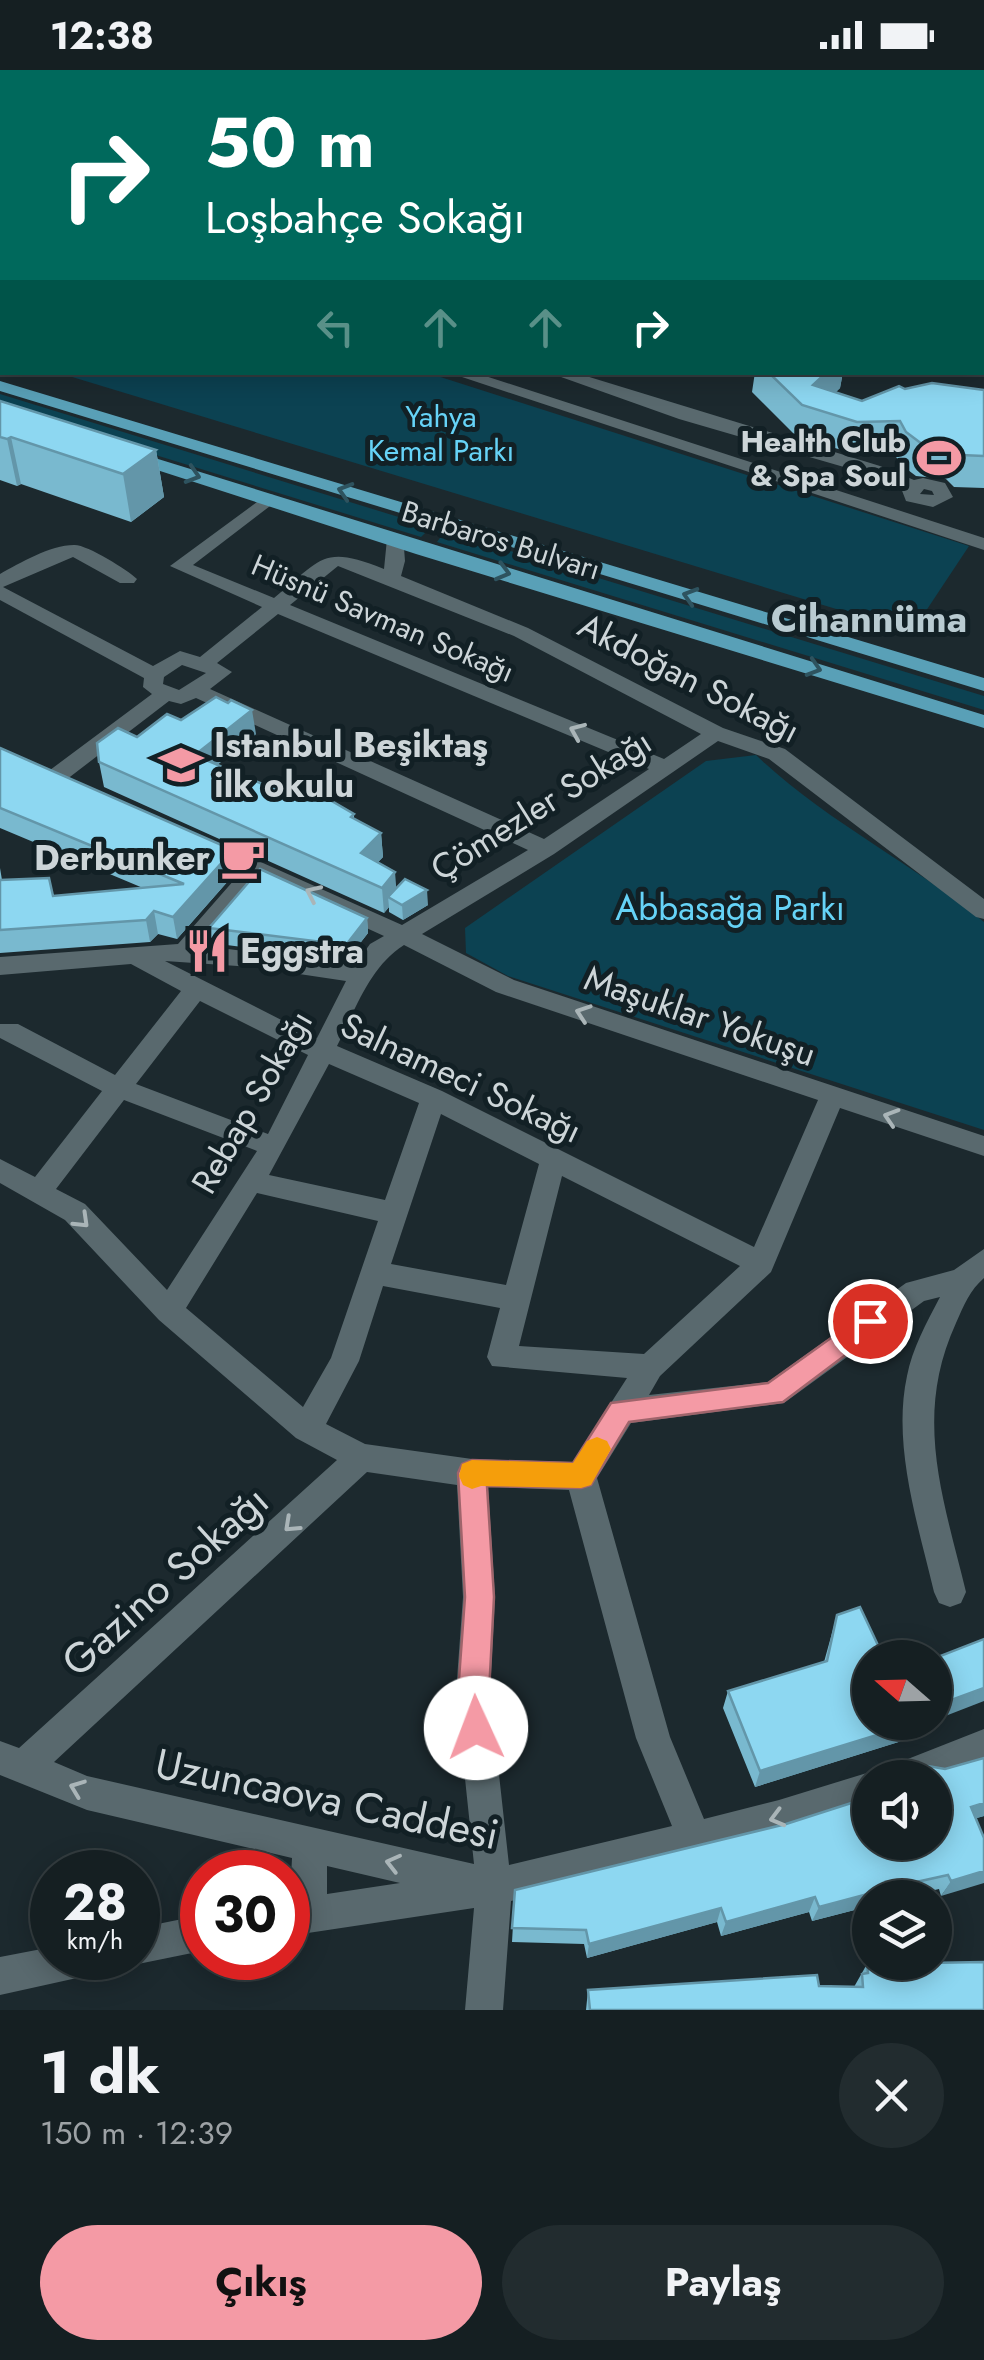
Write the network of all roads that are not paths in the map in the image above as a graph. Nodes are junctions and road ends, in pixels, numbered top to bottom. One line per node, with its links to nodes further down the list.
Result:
1 (23, 375): 5 (main road)
2 (465, 375): 8 (street)
3 (563, 375): 8 (street)
4 (0, 386): 5 (main road, Barbaros Bulvarı)
5 (35, 398): 18 (main road, Barbaros Bulvarı, one-way to 5)
6 (106, 447): 7 (main road, Barbaros Bulvarı, one-way to 7)
7 (268, 499): 9 (main road, Barbaros Bulvarı); 15 (street, Hüsnü Savman Sokağı)
8 (908, 518): 10 (street)
9 (396, 539): 11 (street); 20 (main road, Barbaros Bulvarı, one-way to 20)
10 (984, 544)
11 (390, 577): 15 (street, Akdoğan Sokağı); 21 (street, Akdoğan Sokağı)
12 (127, 579): 13 (street)
13 (0, 582)
14 (0, 592): 17 (street)
15 (276, 606): 16 (street); 23 (street, Hüsnü Savman Sokağı, one-way to 15)
16 (203, 664): 17 (street); 19 (street)
17 (160, 684): 19 (street); 24 (street)
18 (984, 685)
19 (198, 691): 27 (street)
20 (984, 722)
21 (716, 733): 23 (street, Çömezler Sokağı); 29 (street, Akdoğan Sokağı)
22 (28, 766): 24 (street)
23 (667, 768): 27 (street, Çömezler Sokağı)
24 (54, 778): 25 (street)
25 (78, 790)
26 (192, 839): 28 (street, Maşuklar Yokuşu)
27 (546, 849): 30 (street, Çömezler Sokağı)
28 (258, 868): 30 (street, Maşuklar Yokuşu, one-way to 28); 31 (street)
29 (984, 911)
30 (401, 934): 34 (street, Rebap Sokağı); 39 (street, Maşuklar Yokuşu, one-way to 30)
31 (184, 953): 32 (street); 34 (street)
32 (132, 954): 33 (street); 35 (street, Salnameci Sokağı)
33 (0, 966)
34 (361, 975): 37 (street, Rebap Sokağı)
35 (196, 989): 37 (street, Salnameci Sokağı); 38 (street)
36 (9, 1031): 38 (street)
37 (324, 1052): 40 (street, Salnameci Sokağı); 42 (street, Rebap Sokağı)
38 (121, 1089): 42 (street); 46 (street)
39 (832, 1097): 41 (street, Maşuklar Yokuşu, one-way to 39); 48 (street)
40 (434, 1098): 43 (street, Salnameci Sokağı); 47 (street)
41 (984, 1146)
42 (274, 1147): 45 (street, Rebap Sokağı)
43 (553, 1159): 48 (street, Salnameci Sokağı); 51 (street)
44 (0, 1170): 46 (street)
45 (250, 1181): 47 (street); 52 (street, Rebap Sokağı)
46 (40, 1190): 52 (street, one-way to 52)
47 (396, 1214): 50 (street)
48 (761, 1264): 53 (street)
49 (973, 1270): 54 (street); 59 (street)
50 (374, 1273): 51 (street); 55 (street)
51 (517, 1300): 53 (street)
52 (169, 1311): 55 (street)
53 (650, 1367): 54 (street)
54 (621, 1411): 58 (street)
55 (307, 1430): 56 (street)
56 (361, 1457): 57 (street); 62 (street, Gazino Sokağı, one-way to 62)
57 (472, 1473): 58 (street); 67 (street)
58 (581, 1476): 64 (street)
59 (950, 1592)
60 (984, 1746): 61 (street)
61 (948, 1760)
62 (12, 1762): 65 (street, Uzuncaova Caddesi, one-way to 62)
63 (852, 1795): 64 (street, Uzuncaova Caddesi, one-way to 64)
64 (695, 1838): 67 (street, Uzuncaova Caddesi)
65 (310, 1843): 66 (street); 67 (street, Uzuncaova Caddesi, one-way to 65)
66 (309, 1850)
67 (494, 1887): 68 (street); 71 (street)
68 (310, 1914)
69 (30, 1970): 70 (street)
70 (0, 1976)
71 (484, 2010)

